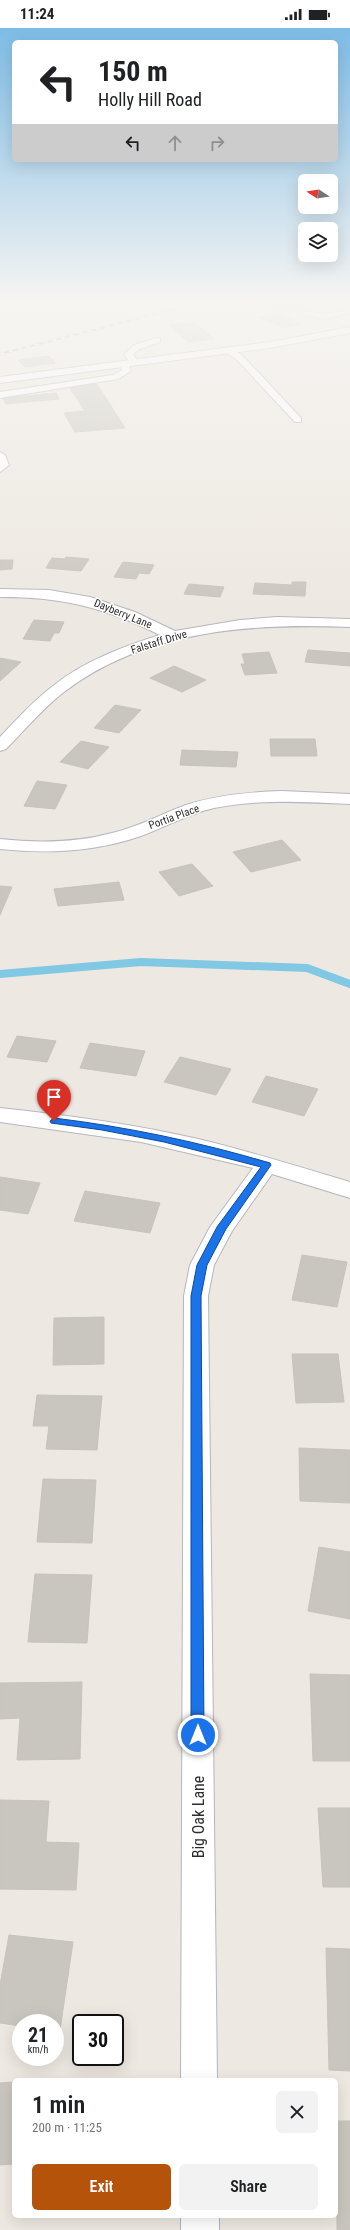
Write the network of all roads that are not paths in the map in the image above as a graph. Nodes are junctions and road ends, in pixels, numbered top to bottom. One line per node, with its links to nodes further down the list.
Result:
1 (285, 406): 2 (lane)
2 (298, 420)
3 (0, 455): 4 (lane)
4 (0, 469)
5 (0, 593): 7 (street, Dayberry Lane)
6 (350, 623): 7 (street, Falstaff Drive)
7 (173, 636): 8 (street, Falstaff Drive)
8 (0, 746)
9 (350, 799): 10 (street, Portia Place)
10 (0, 844)
11 (0, 1115): 12 (street)
12 (267, 1165): 13 (street); 14 (street, Big Oak Lane)
13 (350, 1190)
14 (199, 2078)
15 (200, 2218): 16 (street)
16 (200, 2230)

